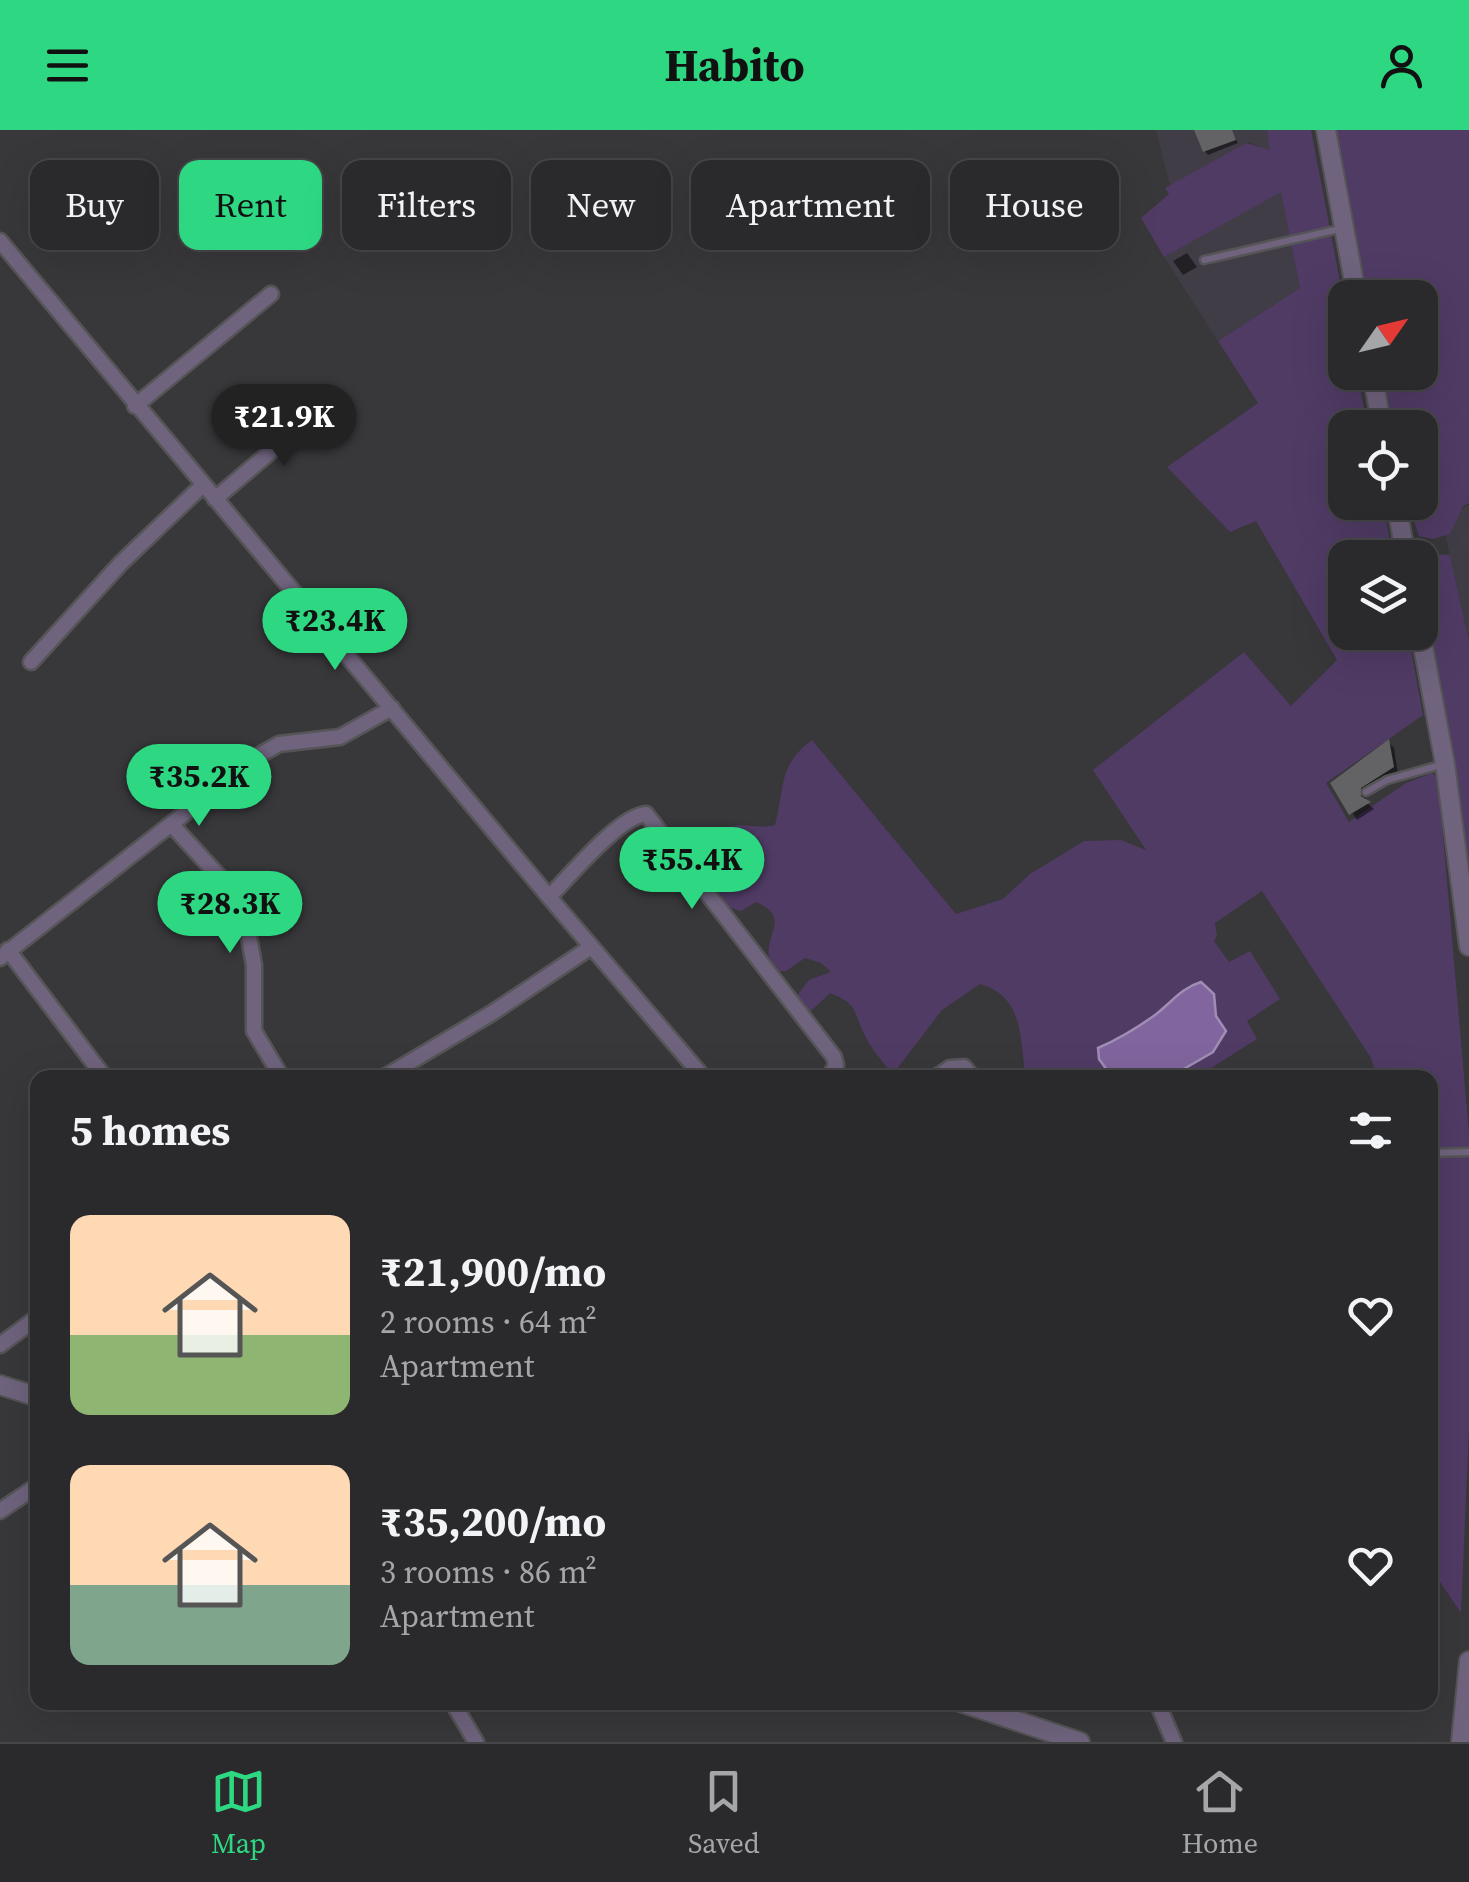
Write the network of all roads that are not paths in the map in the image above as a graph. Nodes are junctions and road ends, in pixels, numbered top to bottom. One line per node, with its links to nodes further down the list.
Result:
1 (1326, 130): 2 (street)
2 (1339, 229): 4 (lane); 5 (street)
3 (0, 241): 8 (street)
4 (1204, 260)
5 (1353, 280)
6 (271, 294): 8 (street)
7 (325, 405): 10 (street)
8 (136, 406): 9 (street)
9 (204, 485): 10 (street); 12 (street)
10 (215, 499): 13 (street)
11 (1424, 650): 14 (street)
12 (31, 662)
13 (392, 708): 16 (street); 17 (street)
14 (1445, 764): 15 (lane); 18 (street)
15 (1366, 792)
16 (171, 824): 21 (street); 23 (street)
17 (549, 898): 20 (street); 26 (street)
18 (1467, 915): 19 (street)
19 (1469, 946)
20 (591, 947): 24 (street); 25 (street)
21 (4, 954): 22 (street)
22 (98, 1070)
23 (277, 1070)
24 (396, 1070)
25 (697, 1070)
26 (835, 1070)
27 (1438, 1152): 28 (lane)
28 (1469, 1152)
29 (30, 1322): 30 (street)
30 (0, 1346)
31 (0, 1385): 32 (street)
32 (30, 1395)
33 (30, 1490): 34 (street)
34 (0, 1511)
35 (1469, 1662): 42 (street)
36 (457, 1710): 39 (street)
37 (984, 1710): 40 (street)
38 (1160, 1710): 41 (street)
39 (476, 1742)
40 (1080, 1742)
41 (1174, 1742)
42 (1461, 1742)

